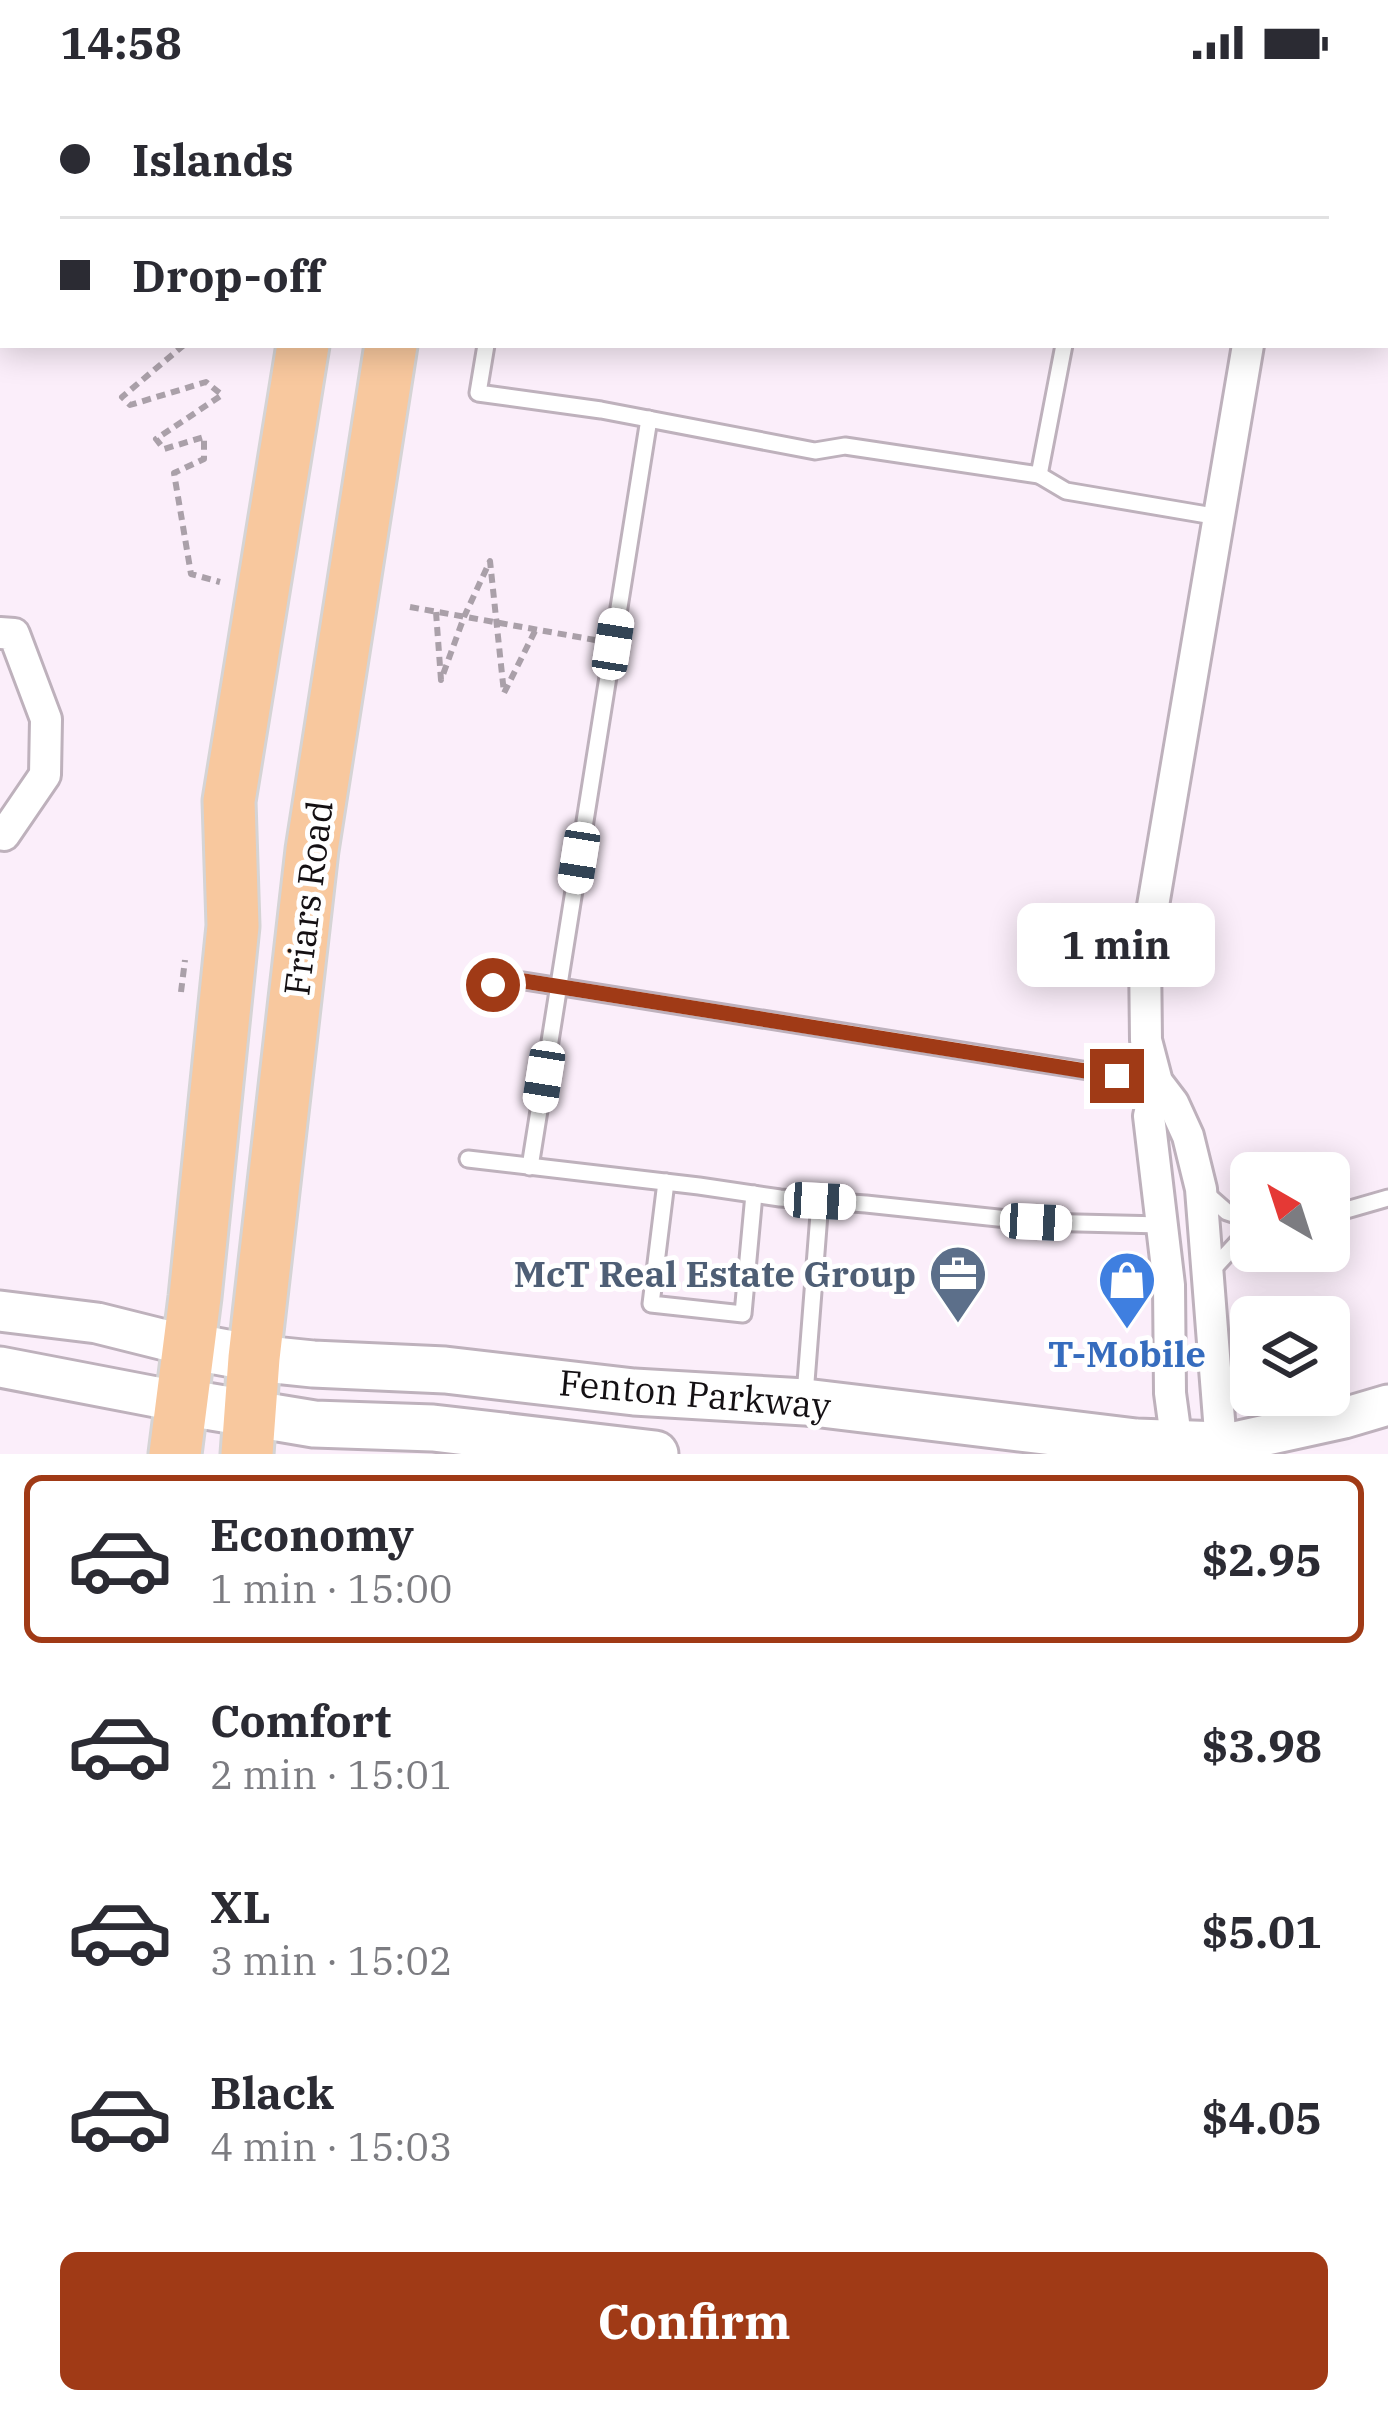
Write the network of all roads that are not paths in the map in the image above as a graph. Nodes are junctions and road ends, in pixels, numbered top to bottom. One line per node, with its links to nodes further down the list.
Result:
1 (303, 348): 27 (highway, Friars Road)
2 (391, 348): 28 (highway, Friars Road)
3 (486, 348): 6 (lane)
4 (1063, 348): 7 (lane)
5 (1247, 348): 8 (street)
6 (649, 419): 7 (lane); 12 (lane)
7 (1039, 476): 8 (lane)
8 (1219, 517): 13 (street)
9 (0, 633): 10 (street)
10 (0, 834)
11 (493, 985): 12 (lane)
12 (559, 987): 13 (lane); 15 (lane)
13 (1156, 1082): 17 (street); 23 (street)
14 (468, 1159): 15 (lane)
15 (530, 1166): 16 (lane)
16 (666, 1182): 18 (lane); 18 (lane)
17 (1201, 1189): 22 (lane); 25 (street)
18 (754, 1194): 20 (lane)
19 (1388, 1198): 21 (lane)
20 (820, 1201): 23 (lane); 31 (lane)
21 (1350, 1209)
22 (1230, 1213)
23 (1162, 1225): 34 (street)
24 (1230, 1250): 25 (lane)
25 (1210, 1274): 34 (street)
26 (0, 1311): 27 (street, Fenton Parkway)
27 (189, 1346): 28 (main road, Fenton Parkway); 30 (highway, Friars Road)
28 (254, 1358): 31 (main road, Fenton Parkway); 33 (highway, Friars Road)
29 (0, 1367): 30 (street, Fenton Parkway)
30 (182, 1402): 33 (main road, Fenton Parkway); 35 (highway, Friars Road)
31 (805, 1402): 34 (main road, Fenton Parkway)
32 (1388, 1405): 34 (street, Fenton Parkway)
33 (249, 1434): 36 (main road, Fenton Parkway)
34 (1199, 1450)
35 (175, 1454)
36 (655, 1454)

